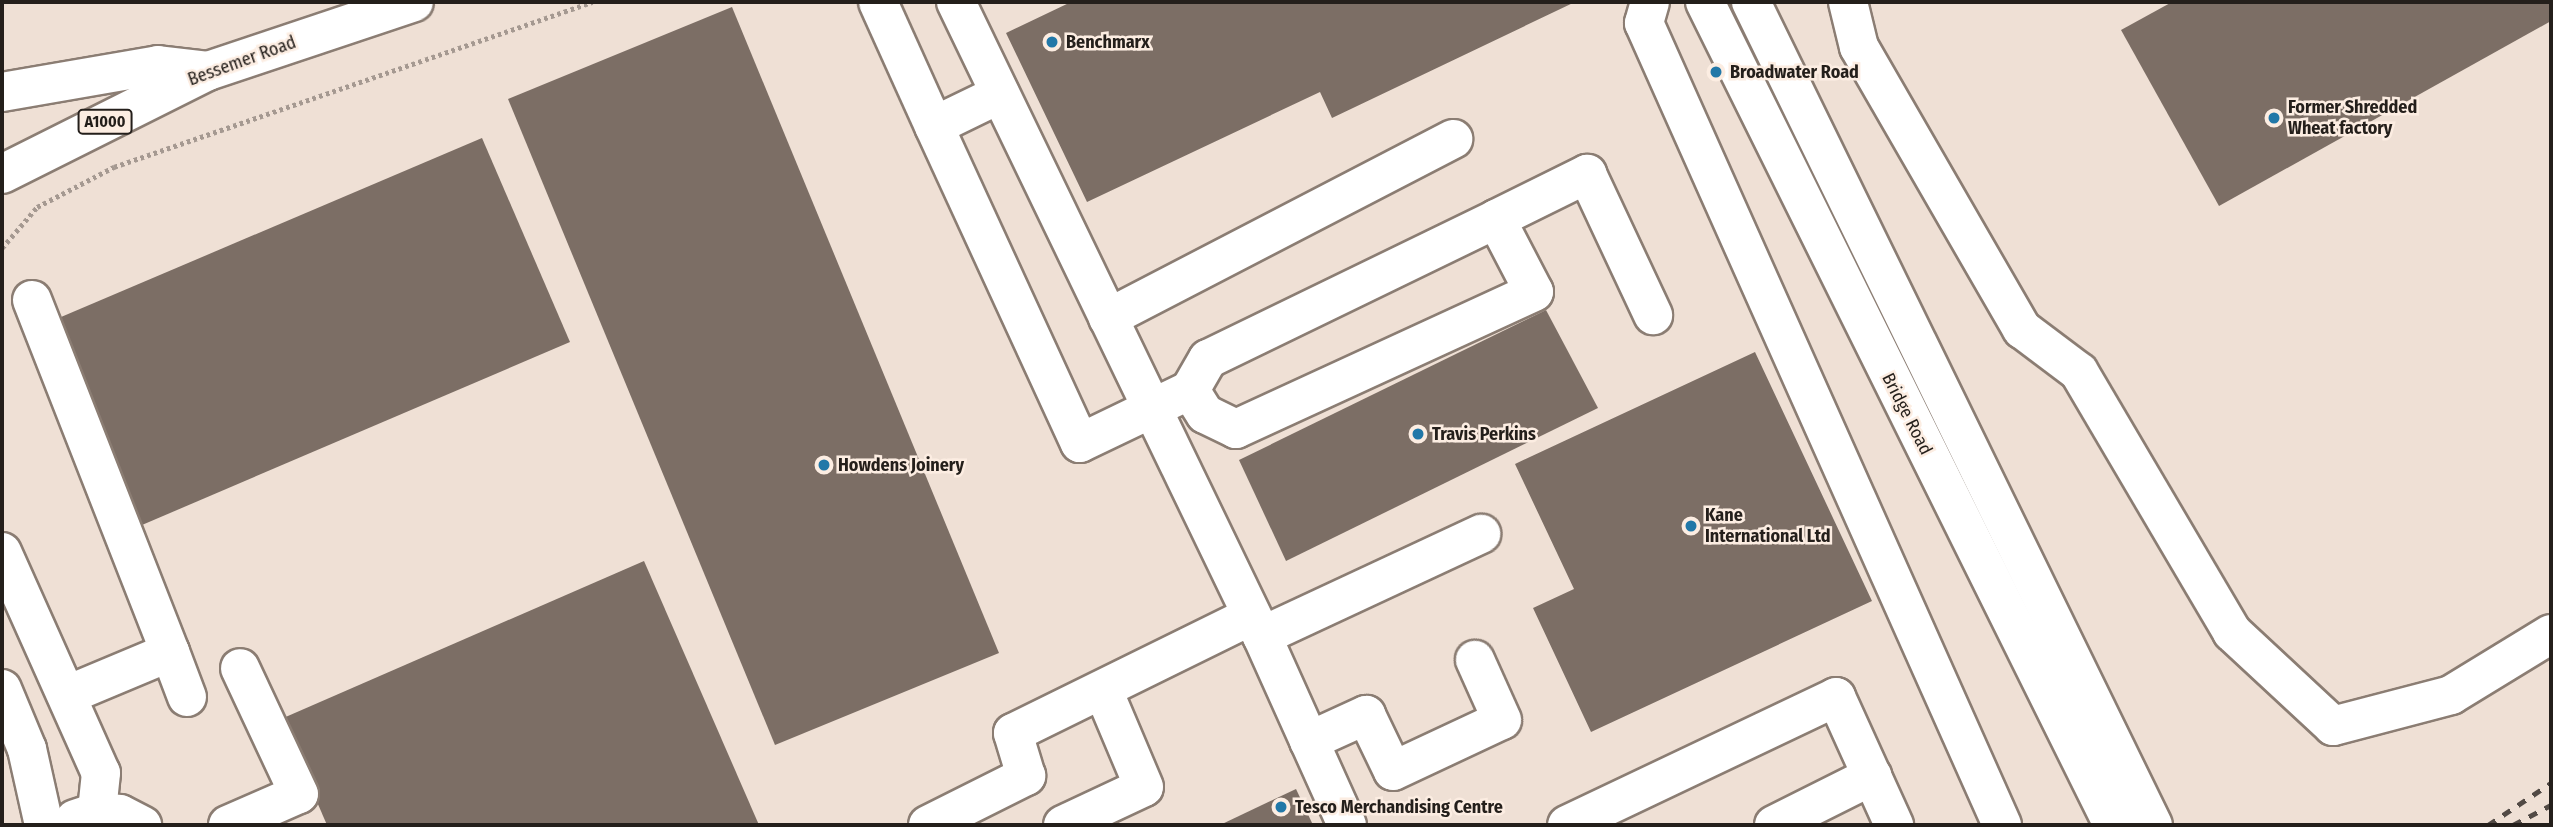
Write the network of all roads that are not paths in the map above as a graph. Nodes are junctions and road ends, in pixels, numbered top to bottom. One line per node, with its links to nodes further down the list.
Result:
1 (414, 2): 8 (main road, Bessemer Road / A1000)
2 (877, 2): 11 (main road)
3 (956, 2): 10 (main road)
4 (1650, 2): 44 (main road)
5 (1705, 2): 45 (main road, Bridge Road)
6 (1751, 2): 46 (main road)
7 (1848, 2): 23 (main road)
8 (208, 71): 9 (main road); 13 (main road, Bessemer Road / A1000)
9 (2, 92)
10 (1000, 94): 11 (main road); 17 (main road)
11 (934, 126): 19 (main road)
12 (1453, 139): 17 (main road)
13 (2, 174)
14 (1496, 219): 16 (main road); 18 (main road); 18 (main road)
15 (32, 300): 24 (main road)
16 (1653, 315)
17 (1108, 318): 19 (main road)
18 (1191, 390): 19 (main road)
19 (1152, 409): 22 (main road)
20 (1481, 534): 22 (main road)
21 (2, 552): 29 (main road)
22 (1256, 626): 28 (main road); 31 (main road)
23 (2551, 634)
24 (170, 652): 29 (main road); 30 (main road)
25 (1475, 660): 31 (main road)
26 (240, 668): 37 (main road)
27 (2, 689): 34 (main road)
28 (1103, 690): 38 (main road); 39 (main road)
29 (66, 695): 33 (main road)
30 (187, 697)
31 (1310, 741): 40 (main road)
32 (1872, 776): 41 (main road); 42 (main road); 43 (main road)
33 (97, 812): 35 (main road); 36 (main road)
34 (44, 825)
35 (63, 825)
36 (142, 825)
37 (228, 825)
38 (928, 825)
39 (1063, 825)
40 (1347, 825)
41 (1567, 825)
42 (1774, 825)
43 (1894, 825)
44 (2002, 825)
45 (2113, 825)
46 (2153, 825)

